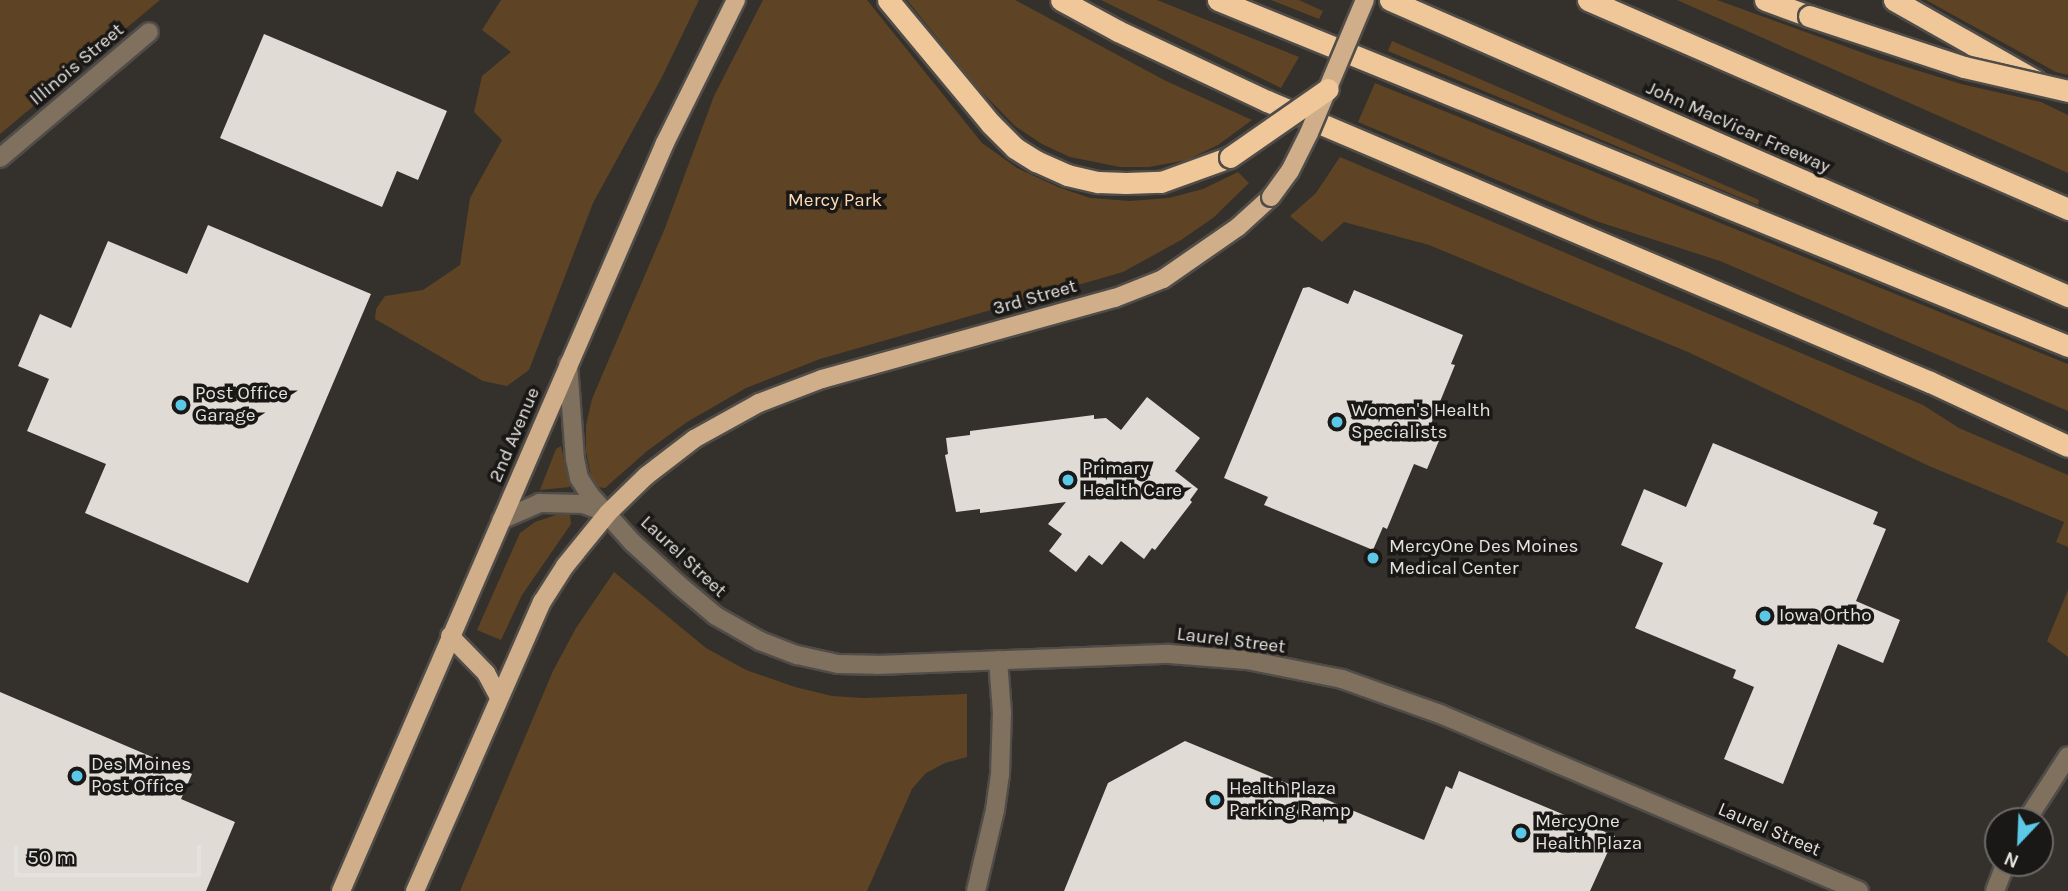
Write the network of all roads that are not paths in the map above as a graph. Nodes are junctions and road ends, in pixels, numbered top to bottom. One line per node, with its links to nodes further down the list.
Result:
1 (736, 0): 18 (main road, 2nd Avenue)
2 (888, 0): 11 (highway, bridge)
3 (1060, 0): 19 (highway)
4 (1218, 0): 17 (highway)
5 (1365, 0): 11 (main road, 3rd Street, bridge)
6 (1390, 0): 16 (highway, John MacVicar Freeway)
7 (1588, 0): 15 (highway)
8 (1765, 0): 12 (highway, bridge)
9 (1894, 0): 13 (highway)
10 (149, 32): 14 (street, Illinois Street)
11 (1328, 89): 20 (main road, 3rd Street, bridge)
12 (2068, 92)
13 (2068, 97)
14 (0, 158)
15 (2068, 209)
16 (2068, 296)
17 (2068, 346)
18 (568, 364): 20 (street, Laurel Street); 21 (main road, 2nd Avenue)
19 (2068, 446)
20 (608, 513): 21 (street); 23 (street, Laurel Street); 24 (main road)
21 (501, 520): 22 (main road, 2nd Avenue)
22 (450, 636): 24 (main road); 27 (main road, 2nd Avenue)
23 (998, 660): 29 (street); 30 (street, Laurel Street)
24 (499, 697): 28 (main road)
25 (2068, 756): 26 (street)
26 (2035, 807)
27 (341, 891)
28 (415, 891)
29 (976, 891)
30 (1859, 891)

